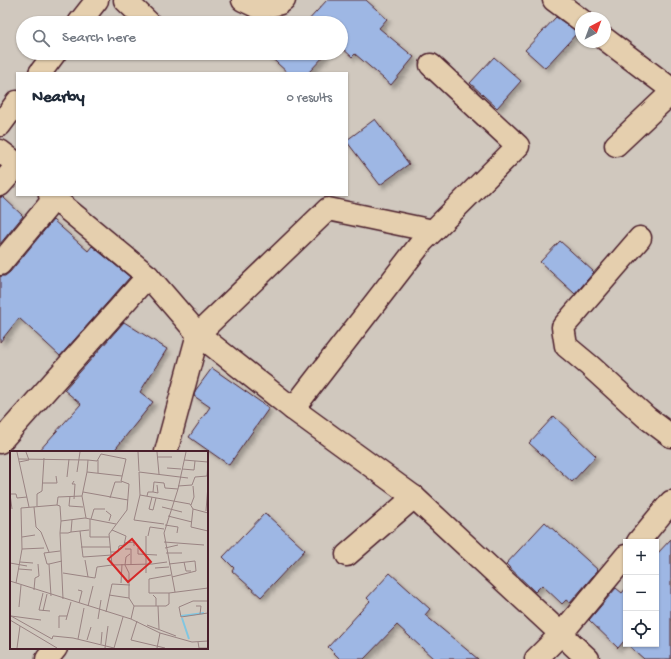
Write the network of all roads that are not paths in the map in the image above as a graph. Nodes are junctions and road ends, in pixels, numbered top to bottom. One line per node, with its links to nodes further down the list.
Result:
1 (97, 0): 6 (street)
2 (125, 0): 7 (street)
3 (243, 0): 4 (street)
4 (284, 0)
5 (554, 0): 8 (street)
6 (84, 16)
7 (142, 16)
8 (575, 16)
9 (611, 44): 13 (street)
10 (50, 60): 12 (street)
11 (430, 65): 23 (street)
12 (41, 72)
13 (671, 89)
14 (671, 93): 17 (street)
15 (16, 103): 16 (street)
16 (0, 125)
17 (616, 145)
18 (0, 151): 19 (street)
19 (16, 164)
20 (16, 166): 21 (street)
21 (0, 185)
22 (52, 197): 25 (street); 26 (street)
23 (433, 231): 27 (street); 28 (street)
24 (640, 238): 29 (street)
25 (0, 264)
26 (148, 276): 27 (street); 30 (street)
27 (198, 334): 28 (street); 31 (street)
28 (293, 410): 32 (street)
29 (671, 436)
30 (0, 442)
31 (166, 451)
32 (414, 497): 35 (street); 37 (street)
33 (671, 502): 34 (street)
34 (640, 539)
35 (347, 555)
36 (623, 560): 37 (street)
37 (561, 634): 40 (street); 41 (street)
38 (55, 649): 39 (street)
39 (47, 659)
40 (536, 659)
41 (588, 659)

